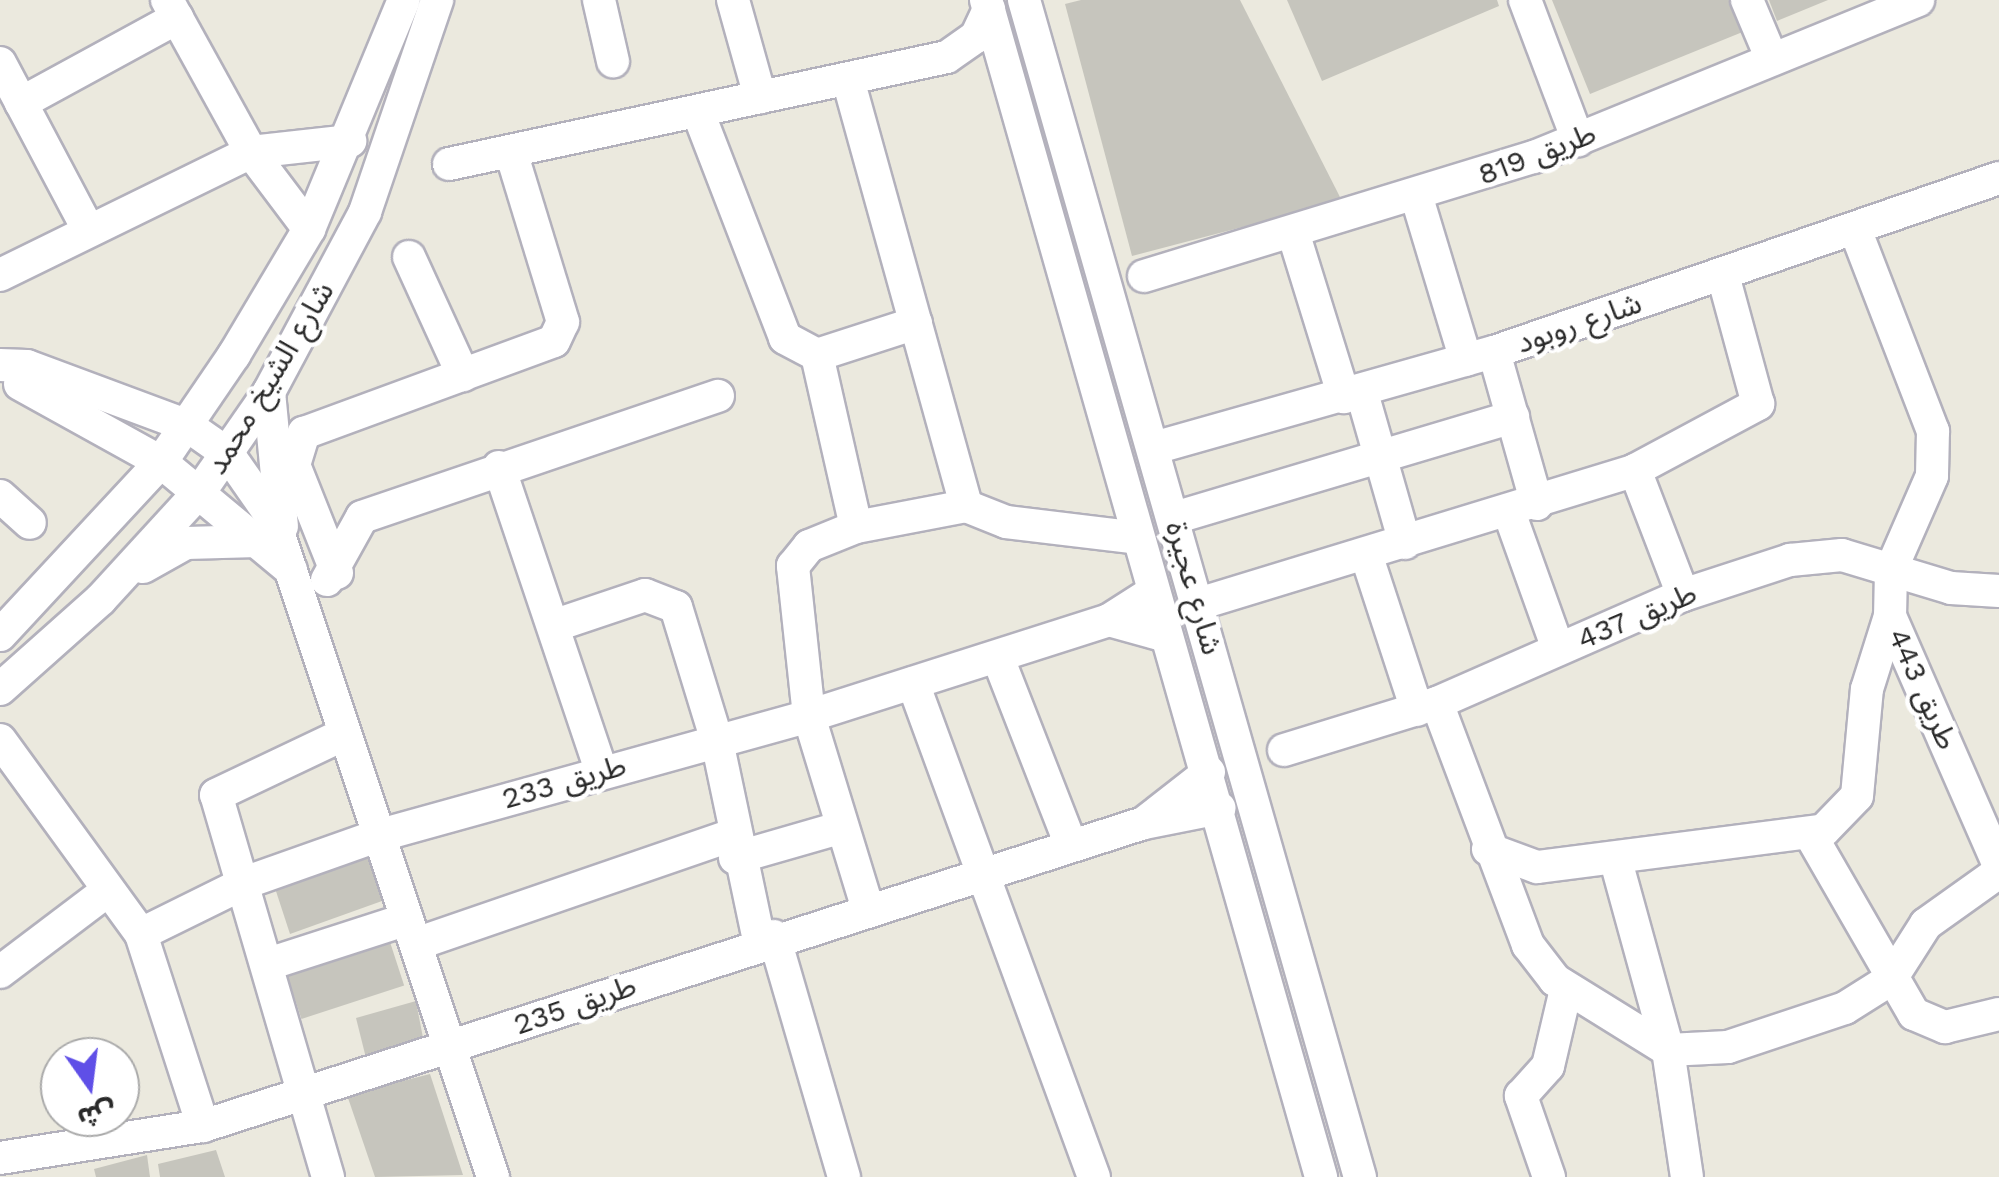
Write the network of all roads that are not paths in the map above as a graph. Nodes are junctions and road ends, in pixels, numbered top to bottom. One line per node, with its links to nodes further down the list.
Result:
1 (404, 0): 21 (street, شارع الشيخ محمد)
2 (437, 0): 43 (street, شارع الشيخ محمد)
3 (600, 0): 13 (street)
4 (733, 0): 17 (street)
5 (1024, 0): 32 (street, شارع عجيرة)
6 (1525, 0): 20 (street)
7 (1748, 0): 12 (street)
8 (1918, 0): 12 (street, طريق 819)
9 (988, 4): 11 (street); 15 (street, شارع عجيرة)
10 (172, 9): 18 (street); 22 (street)
11 (947, 57): 15 (street); 16 (street)
12 (1771, 57): 20 (street, طريق 819)
13 (613, 61)
14 (1, 66): 18 (street)
15 (1004, 68): 61 (street, شارع عجيرة)
16 (849, 83): 17 (street); 36 (street)
17 (760, 97): 19 (street)
18 (21, 103): 27 (street)
19 (698, 112): 23 (street); 38 (street)
20 (1578, 140): 26 (street, طريق 819)
21 (350, 141): 22 (street); 28 (street, شارع الشيخ محمد)
22 (251, 152): 27 (street); 28 (street)
23 (511, 152): 24 (street); 41 (street)
24 (449, 164)
25 (1999, 178): 29 (street, شارع روبود)
26 (1416, 198): 30 (street, طريق 819); 39 (street)
27 (86, 227): 33 (street)
28 (309, 229): 47 (street, شارع الشيخ محمد)
29 (1855, 229): 34 (street, شارع روبود); 65 (street, طريق 443)
30 (1293, 232): 35 (street, طريق 819); 44 (street)
31 (409, 257): 41 (street)
32 (1103, 268): 35 (street, طريق 819); 37 (street, شارع عجيرة)
33 (0, 275)
34 (1723, 275): 39 (street, شارع روبود); 53 (street)
35 (1144, 276): 37 (street)
36 (916, 324): 38 (street); 56 (street)
37 (1120, 331): 48 (street, شارع عجيرة)
38 (818, 356): 60 (street)
39 (1480, 356): 44 (street, شارع روبود); 46 (street)
40 (0, 365): 47 (street)
41 (463, 375): 66 (street)
42 (0, 376): 51 (street)
43 (269, 392): 49 (street, شارع الشيخ محمد); 64 (street)
44 (1352, 395): 48 (street, شارع روبود); 50 (street)
45 (718, 396): 52 (street)
46 (1513, 417): 50 (street); 57 (street)
47 (188, 426): 49 (street); 51 (street, شارع الشيخ محمد)
48 (1154, 448): 58 (street, شارع عجيرة)
49 (228, 454): 54 (street, شارع الشيخ محمد); 64 (street)
50 (1377, 458): 58 (street); 62 (street)
51 (161, 462): 54 (street); 75 (street, شارع الشيخ محمد)
52 (499, 467): 66 (street); 74 (street)
53 (1635, 470): 57 (street); 70 (street)
54 (200, 490): 64 (street); 67 (street, شارع الشيخ محمد)
55 (0, 496): 59 (street)
56 (966, 506): 60 (street); 61 (street)
57 (1523, 508): 62 (street); 77 (street)
58 (1174, 518): 71 (street, شارع عجيرة)
59 (30, 524)
60 (856, 527): 84 (street)
61 (1138, 538): 69 (street, شارع عجيرة)
62 (1405, 543): 63 (street)
63 (1366, 554): 71 (street); 83 (street)
64 (285, 565): 66 (street); 67 (street); 85 (street)
65 (1891, 570): 68 (street, طريق 437); 70 (street, طريق 437); 72 (street, طريق 443)
66 (336, 573)
67 (117, 582): 80 (street, شارع الشيخ محمد)
68 (1999, 591)
69 (1153, 592): 73 (street, طريق 233); 76 (street, شارع عجيرة)
70 (1683, 595): 77 (street, طريق 437)
71 (1198, 604): 86 (street, شارع عجيرة)
72 (1890, 616): 81 (street); 82 (street, طريق 443)
73 (1109, 620): 76 (street); 78 (street, طريق 233)
74 (559, 624): 88 (street); 90 (street)
75 (0, 635)
76 (1166, 636): 91 (street, شارع عجيرة)
77 (1558, 649): 83 (street, طريق 437)
78 (998, 658): 79 (street, طريق 233); 98 (street)
79 (912, 683): 84 (street, طريق 233); 104 (street)
80 (0, 688)
81 (1868, 689): 82 (street); 96 (street)
82 (1926, 692): 103 (street, طريق 443)
83 (1427, 706): 89 (street, طريق 437); 100 (street)
84 (809, 716): 88 (street, طريق 233); 95 (street)
85 (340, 736): 97 (street); 105 (street)
86 (1238, 736): 89 (street); 92 (street, شارع عجيرة)
87 (0, 740): 106 (street)
88 (717, 741): 90 (street, طريق 233); 99 (street)
89 (1284, 750): 92 (street, طريق 437)
90 (602, 770): 97 (street, طريق 233)
91 (1209, 772): 93 (street, شارع عجيرة); 94 (street, طريق 235)
92 (1248, 776): 127 (street, شارع عجيرة)
93 (1220, 808): 94 (street, طريق 235); 126 (street, شارع عجيرة)
94 (1144, 823): 98 (street, طريق 235)
95 (839, 828): 99 (street); 107 (street)
96 (1810, 834): 101 (street); 114 (street)
97 (377, 836): 105 (street, طريق 233); 109 (street)
98 (1071, 845): 104 (street, طريق 235)
99 (733, 847): 109 (street); 111 (street)
100 (1488, 849): 102 (street); 108 (street)
101 (1616, 861): 102 (street); 118 (street)
102 (1537, 867): 108 (street)
103 (1999, 868): 114 (street)
104 (987, 870): 107 (street, طريق 235); 125 (street)
105 (244, 883): 110 (street, طريق 233); 112 (street)
106 (103, 894): 110 (street); 113 (street)
107 (867, 906): 111 (street, طريق 235)
108 (1508, 908): 115 (street)
109 (412, 932): 112 (street); 117 (street)
110 (141, 934): 120 (street)
111 (766, 939): 117 (street, طريق 235); 124 (street)
112 (268, 964): 119 (street)
113 (0, 972)
114 (1892, 979): 116 (street); 118 (street)
115 (1566, 988): 118 (street); 128 (street)
116 (1999, 1014)
117 (452, 1047): 119 (street, طريق 235); 123 (street)
118 (1668, 1050): 129 (street)
119 (309, 1091): 120 (street, طريق 235); 122 (street)
120 (203, 1126): 121 (street, طريق 235)
121 (0, 1158)
122 (328, 1177)
123 (493, 1177)
124 (844, 1177)
125 (1094, 1177)
126 (1321, 1177)
127 (1360, 1177)
128 (1549, 1177)
129 (1687, 1177)

